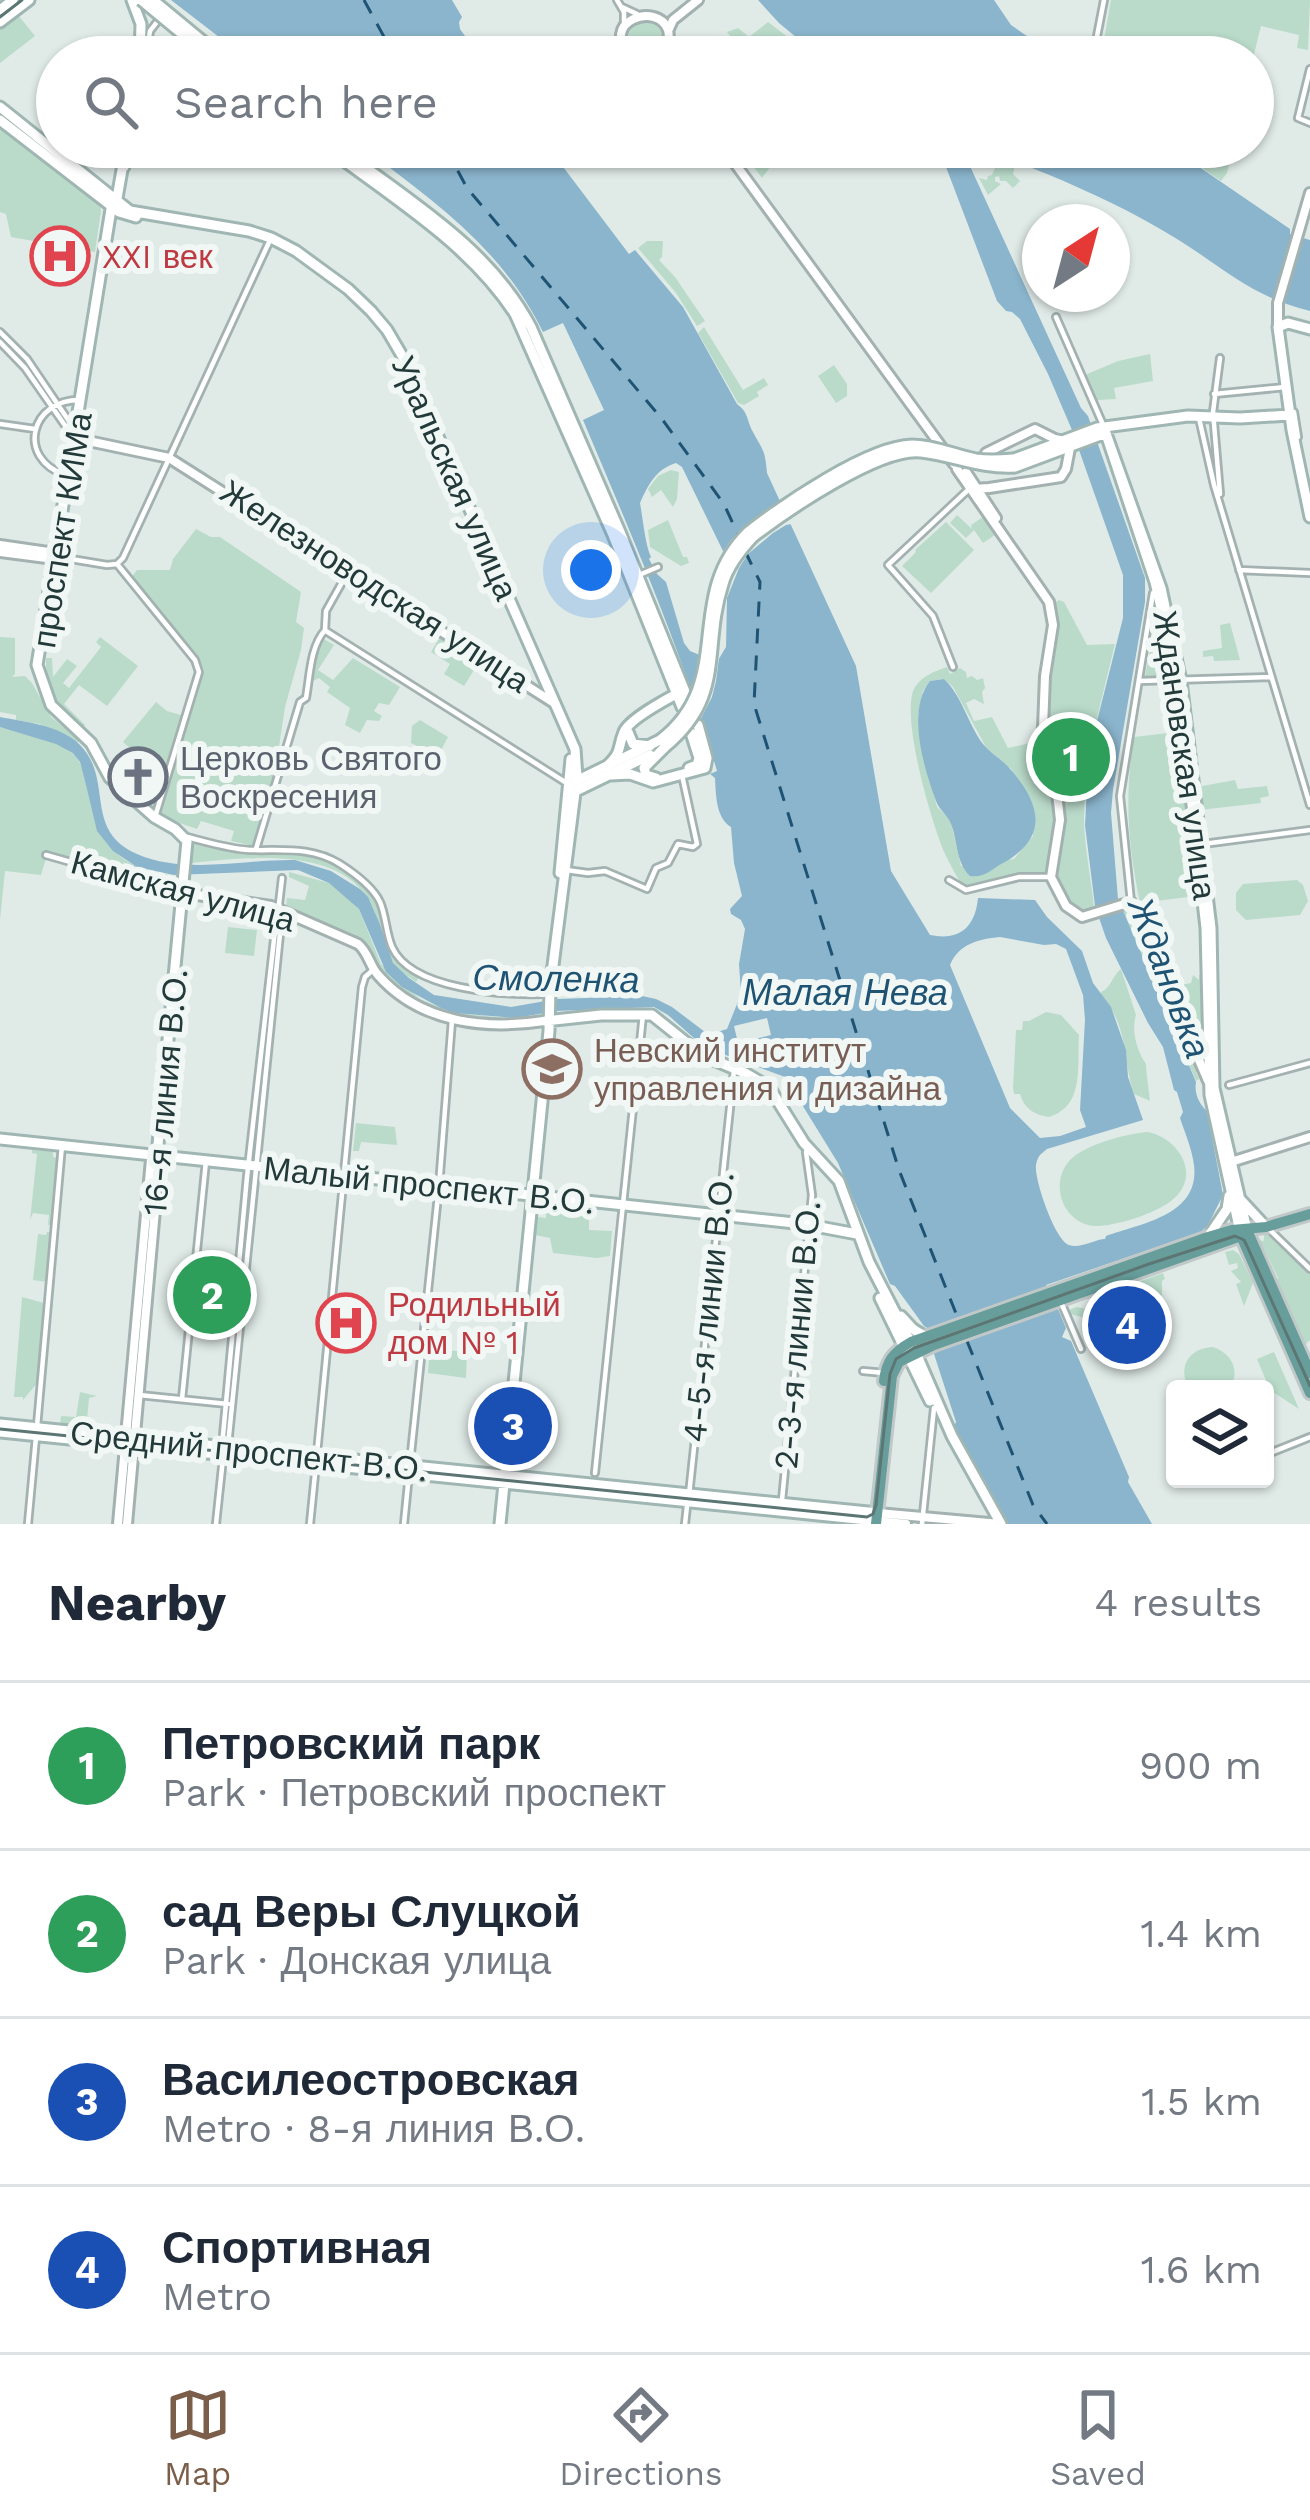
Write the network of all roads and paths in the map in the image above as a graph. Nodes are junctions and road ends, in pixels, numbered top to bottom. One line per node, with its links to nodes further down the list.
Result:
1 (13, 0): 9 (main road)
2 (29, 0): 12 (main road)
3 (136, 0): 15 (main road); 17 (main road, bridge)
4 (153, 0): 18 (main road, bridge)
5 (695, 0): 11 (street); 14 (street)
6 (1104, 0): 21 (street)
7 (619, 3): 10 (street); 13 (street)
8 (170, 5): 16 (street)
9 (0, 10)
10 (637, 14): 11 (street); 13 (street)
11 (660, 17): 14 (street)
12 (0, 22)
13 (624, 25): 19 (street)
14 (668, 31): 20 (street)
15 (142, 36)
16 (149, 36)
17 (183, 36)
18 (197, 36)
19 (623, 36)
20 (668, 36)
21 (1098, 36)
22 (1310, 69): 25 (street)
23 (0, 107): 26 (main road, Уральская улица)
24 (0, 120): 27 (main road, Уральская улица)
25 (1310, 123)
26 (36, 140)
27 (36, 144)
28 (68, 168): 35 (main road, Уральская улица)
29 (123, 168): 35 (main road, проспект КИМа)
30 (354, 168): 39 (main road)
31 (364, 168): 39 (main road)
32 (741, 168): 57 (street)
33 (741, 168): 65 (street)
34 (1310, 193): 37 (street)
35 (114, 205): 38 (main road, Уральская улица); 48 (main road, проспект КИМа); 56 (main road, проспект КИМа)
36 (1310, 214): 37 (street)
37 (1300, 237): 40 (street)
38 (270, 240): 62 (street); 84 (main road, Уральская улица); 84 (main road, Уральская улица)
39 (478, 260): 69 (main road)
40 (1282, 316): 42 (main road); 46 (main road); 50 (street)
41 (1056, 317): 55 (street, Ждановская улица)
42 (1310, 329)
43 (0, 332): 49 (street)
44 (0, 343): 49 (street)
45 (1220, 358): 47 (street)
46 (1286, 387): 47 (street); 50 (main road)
47 (1214, 394): 52 (street)
48 (81, 400): 49 (street); 56 (main road, проспект КИМа)
49 (54, 405): 54 (street); 56 (street)
50 (1292, 417): 52 (main road); 63 (main road)
51 (1199, 418): 52 (main road); 55 (main road); 60 (street)
52 (1213, 419): 59 (street)
53 (0, 424): 54 (street)
54 (35, 429): 64 (street)
55 (1103, 431): 58 (main road); 76 (main road, Ждановская улица); 83 (main road, Ждановская улица)
56 (76, 437): 62 (street, Железноводская улица); 64 (main road, проспект КИМа); 71 (main road, проспект КИМа)
57 (943, 443)
58 (1071, 443): 61 (main road); 61 (street); 65 (street)
59 (1216, 450): 60 (street); 67 (street)
60 (1206, 452): 67 (street)
61 (1040, 455): 65 (street); 87 (main road, bridge)
62 (170, 457): 72 (street); 74 (street, Железноводская улица)
63 (1303, 460): 66 (street); 68 (main road)
64 (68, 476): 71 (main road, проспект КИМа)
65 (975, 488): 80 (street); 101 (street)
66 (1310, 501)
67 (1221, 506): 73 (street)
68 (1310, 517)
69 (617, 534): 85 (main road); 85 (main road)
70 (0, 549): 71 (street)
71 (56, 556): 72 (street); 94 (main road, проспект КИМа)
72 (117, 564): 94 (street)
73 (1239, 570): 75 (street); 81 (street)
74 (348, 571): 79 (street); 84 (street, Железноводская улица); 84 (street, Железноводская улица)
75 (1310, 573)
76 (1155, 582): 77 (street); 78 (main road, Ждановская улица)
77 (1150, 613): 78 (street); 82 (street)
78 (1164, 613): 83 (main road, Ждановская улица)
79 (325, 630): 92 (street); 98 (street)
80 (952, 668)
81 (1271, 677): 83 (street); 93 (street)
82 (1139, 681): 83 (street); 105 (street)
83 (1179, 681): 97 (main road, Ждановская улица); 112 (main road, Ждановская улица)
84 (547, 695): 88 (main road, Уральская улица); 92 (main road, Уральская улица)
85 (680, 698): 87 (main road); 90 (main road)
86 (694, 729): 89 (main road)
87 (658, 744): 89 (main road); 90 (main road)
88 (576, 752): 90 (main road); 92 (main road, Уральская улица)
89 (703, 762): 91 (main road)
90 (608, 769): 91 (main road); 92 (main road)
91 (682, 775): 100 (street)
92 (574, 785): 100 (main road, Уральская улица)
93 (1310, 805)
94 (154, 817): 96 (main road)
95 (1310, 830): 97 (street)
96 (182, 836): 98 (street); 104 (main road, 16-я линия В.О.)
97 (1201, 844): 117 (main road, Ждановская улица)
98 (256, 850): 108 (street)
99 (46, 855): 104 (street, Камская улица)
100 (563, 870): 108 (main road, Уральская улица)
101 (1051, 877): 103 (street); 105 (street)
102 (282, 878): 106 (street)
103 (949, 880)
104 (180, 892): 106 (street, Камская улица); 124 (main road, 16-я линия В.О.)
105 (1128, 903): 112 (street)
106 (280, 910): 107 (street, Камская улица); 127 (street)
107 (374, 969): 110 (street, Камская улица); 128 (street)
108 (546, 1009): 109 (main road); 110 (street); 132 (main road, Уральская улица)
109 (643, 1014): 111 (street); 114 (main road)
110 (452, 1020): 130 (street)
111 (640, 1044)
112 (1204, 1062): 117 (main road, Ждановская улица)
113 (1310, 1063): 116 (street)
114 (734, 1068): 115 (main road); 119 (street, 4-5-я линии В.О.)
115 (757, 1081): 119 (street); 123 (main road)
116 (1229, 1085)
117 (1215, 1088): 126 (main road)
118 (635, 1089): 133 (street)
119 (731, 1090): 135 (street, 4-5-я линии В.О.)
120 (1310, 1139): 126 (street)
121 (0, 1141): 122 (main road, Малый проспект В.О.)
122 (62, 1147): 124 (main road, Малый проспект В.О.); 158 (street)
123 (808, 1150): 137 (street, 2-3-я линии В.О.); 139 (main road)
124 (154, 1157): 125 (main road, Малый проспект В.О.); 145 (street, 16-я линия В.О.)
125 (206, 1163): 127 (main road, Малый проспект В.О.); 154 (street)
126 (1229, 1164): 129 (main road); 131 (main road)
127 (252, 1168): 128 (main road, Малый проспект В.О.); 155 (street)
128 (345, 1178): 130 (main road, Малый проспект В.О.); 165 (street)
129 (1228, 1185): 138 (main road); 140 (main road)
130 (439, 1188): 132 (main road, Малый проспект В.О.); 166 (street)
131 (1239, 1198): 136 (main road); 138 (main road)
132 (529, 1199): 133 (main road, Малый проспект В.О.); 168 (main road, Уральская улица)
133 (623, 1209): 135 (main road, Малый проспект В.О.); 167 (street)
134 (1310, 1214): 136 (main road)
135 (717, 1218): 137 (main road, Малый проспект В.О.); 169 (street, 4-5-я линии В.О.)
136 (1266, 1227): 138 (main road); 141 (street)
137 (809, 1228): 139 (main road, Малый проспект В.О.); 170 (street, 2-3-я линии В.О.)
138 (1242, 1232): 140 (main road); 142 (main road); 147 (main road); 152 (main road)
139 (854, 1235): 143 (main road); 148 (main road)
140 (1208, 1238): 142 (main road)
141 (1310, 1269)
142 (1054, 1298): 144 (main road); 146 (street)
143 (890, 1304): 144 (main road); 148 (main road)
144 (930, 1341): 148 (main road); 156 (main road)
145 (139, 1342): 153 (street); 162 (street)
146 (1081, 1349)
147 (1305, 1352): 150 (main road)
148 (908, 1354): 151 (main road); 156 (main road); 172 (main road)
149 (862, 1371): 151 (street)
150 (1310, 1372)
151 (885, 1373): 172 (main road)
152 (1310, 1393)
153 (139, 1395): 154 (street); 162 (street)
154 (182, 1400): 155 (street)
155 (229, 1404): 163 (street)
156 (937, 1408): 159 (main road); 160 (street); 182 (main road)
157 (0, 1428): 158 (main road, Средний проспект В.О.)
158 (36, 1432): 162 (main road, Средний проспект В.О.); 174 (street)
159 (946, 1432): 160 (street); 182 (main road)
160 (932, 1433): 173 (street)
161 (1310, 1437): 164 (street)
162 (131, 1442): 163 (main road, Средний проспект В.О.); 175 (street)
163 (224, 1450): 165 (main road, Средний проспект В.О.); 176 (street)
164 (1274, 1451)
165 (316, 1461): 166 (main road, Средний проспект В.О.); 177 (street)
166 (409, 1471): 168 (main road, Средний проспект В.О.); 178 (street)
167 (595, 1473)
168 (501, 1480): 169 (main road, Средний проспект В.О.); 179 (main road, Уральская улица)
169 (688, 1499): 170 (main road, Средний проспект В.О.); 180 (street, 4-5-я линии В.О.)
170 (781, 1512): 171 (main road, Средний проспект В.О.)
171 (826, 1516): 172 (main road, Средний проспект В.О.)
172 (874, 1519): 173 (street, Средний проспект В.О.); 181 (street, Средний проспект В.О.)
173 (922, 1520): 182 (street, Средний проспект В.О.)
174 (28, 1524)
175 (123, 1524)
176 (216, 1524)
177 (310, 1524)
178 (404, 1524)
179 (497, 1524)
180 (685, 1524)
181 (906, 1524)
182 (998, 1524)

